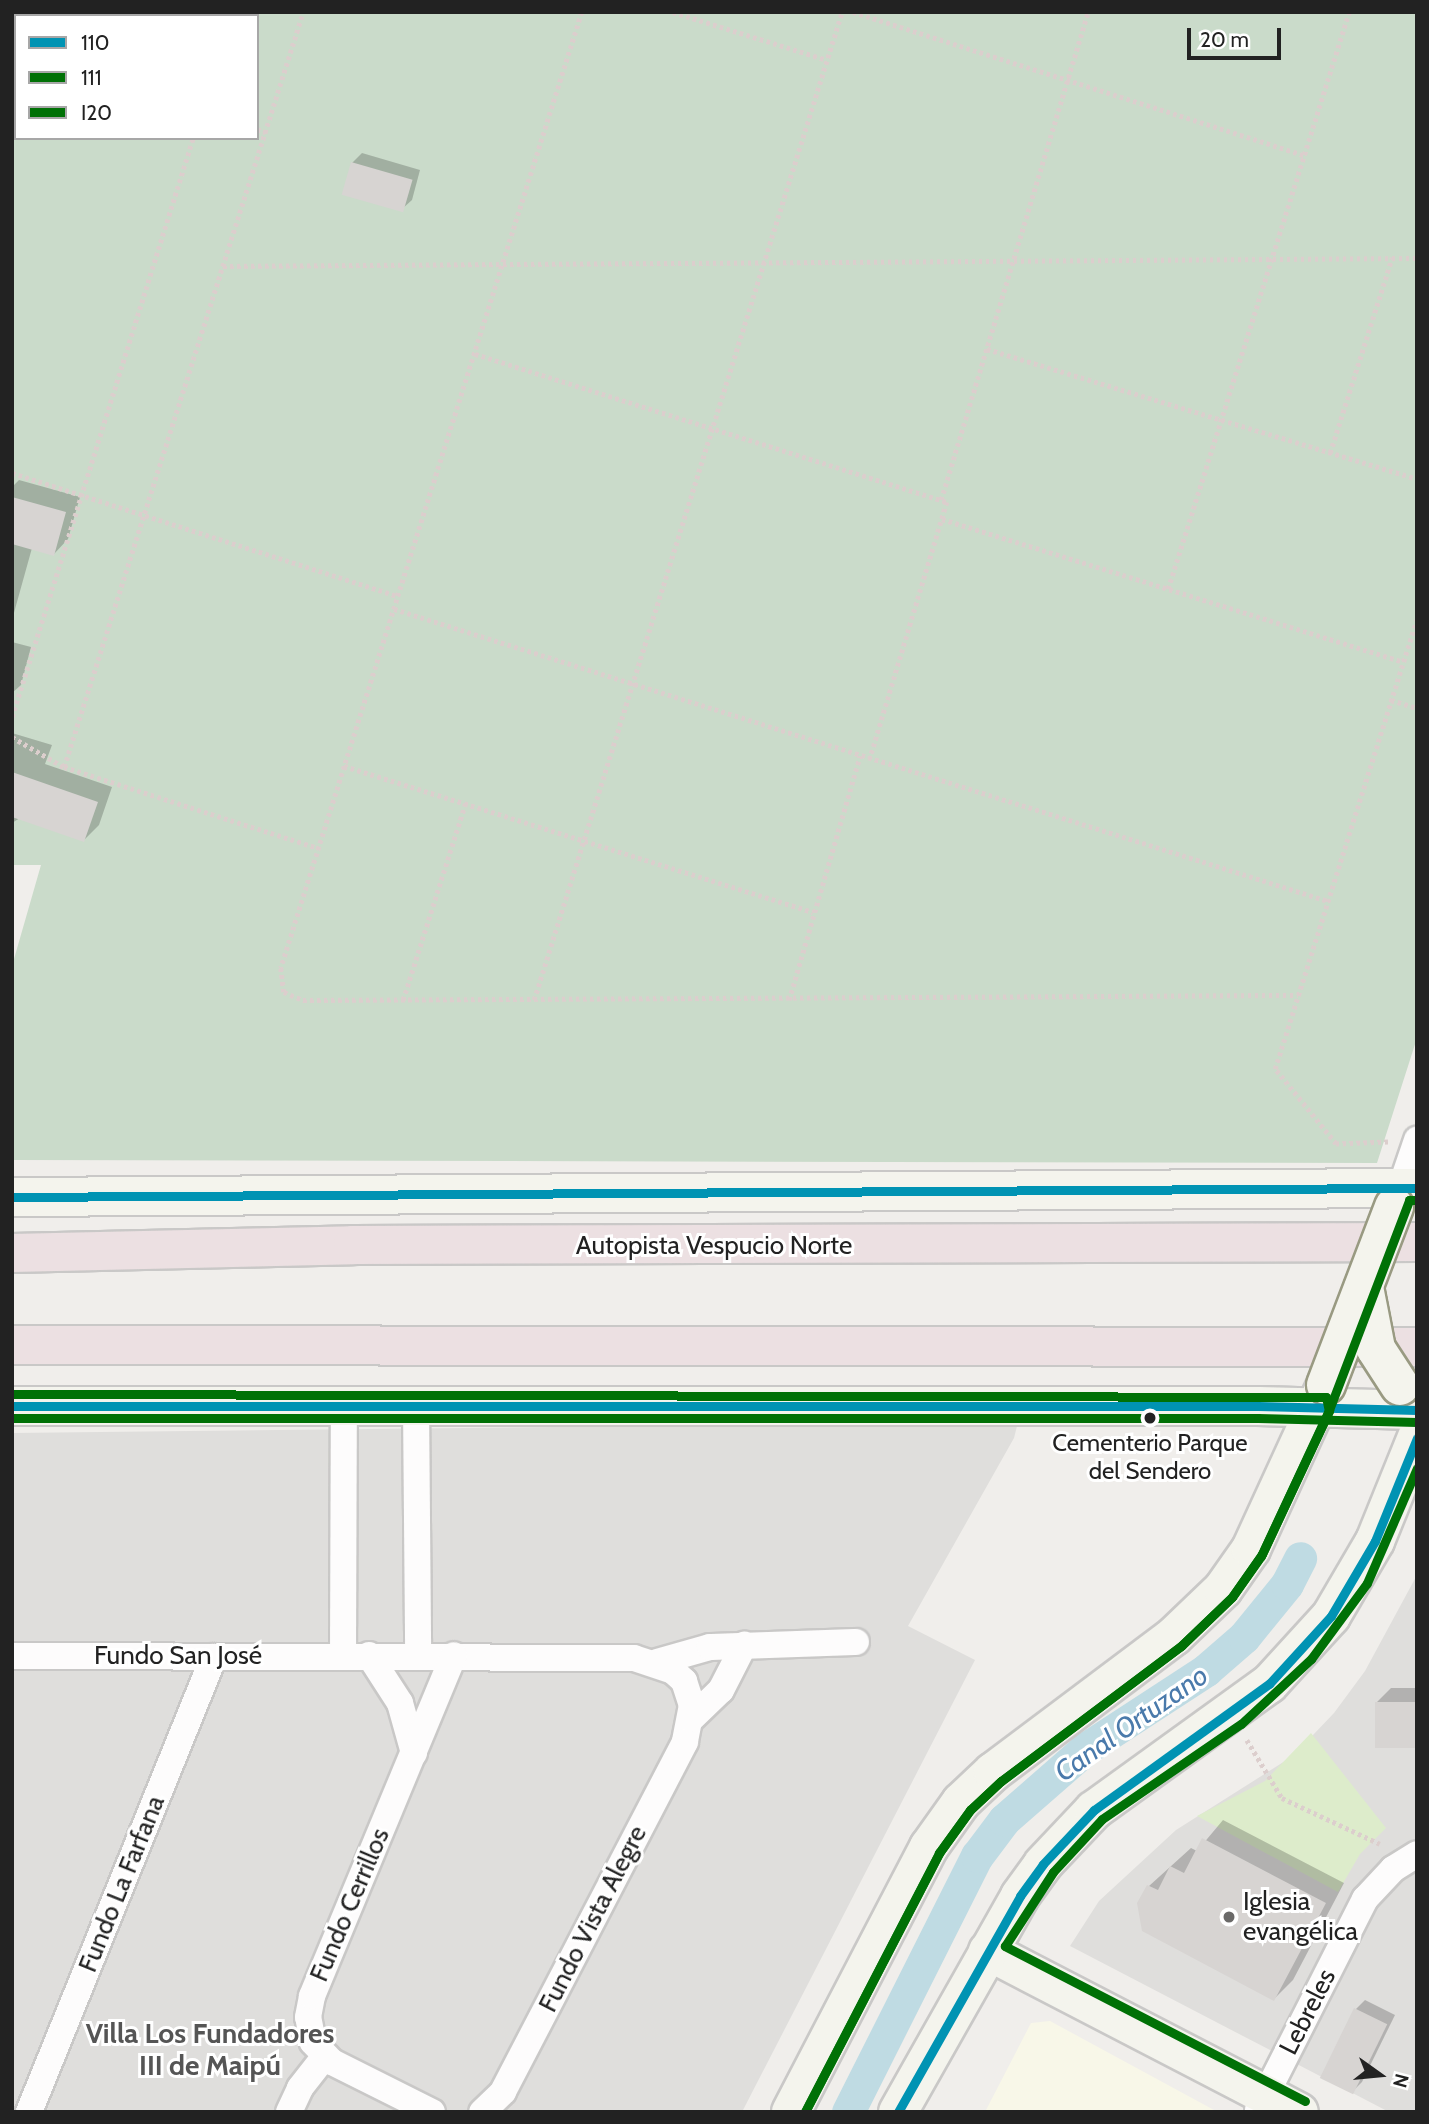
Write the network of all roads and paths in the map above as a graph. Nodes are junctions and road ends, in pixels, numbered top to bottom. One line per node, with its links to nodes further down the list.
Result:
1 (303, 12): 11 (path)
2 (582, 12): 19 (path)
3 (673, 12): 8 (path)
4 (842, 12): 8 (path)
5 (853, 12): 9 (path)
6 (1088, 12): 9 (path)
7 (1349, 12): 13 (path)
8 (827, 60): 18 (path)
9 (1068, 80): 13 (path); 17 (path)
10 (259, 130): 11 (path)
11 (265, 132): 20 (path)
12 (192, 140): 28 (path)
13 (1304, 155): 14 (path)
14 (1272, 258): 15 (path); 17 (path); 23 (path)
15 (1392, 258): 16 (path); 25 (path)
16 (1417, 258)
17 (1012, 262): 18 (path); 21 (path)
18 (764, 263): 19 (path); 24 (path)
19 (503, 264): 20 (path); 22 (path)
20 (223, 266): 30 (path)
21 (987, 349): 23 (path); 29 (path)
22 (475, 354): 24 (path); 33 (path)
23 (1221, 420): 25 (path); 32 (path)
24 (712, 428): 29 (path); 39 (path)
25 (1331, 453): 27 (path)
26 (12, 473): 28 (path)
27 (1417, 479)
28 (82, 495): 30 (path); 42 (path)
29 (941, 500): 31 (path)
30 (144, 515): 33 (path); 47 (path)
31 (942, 519): 32 (path); 45 (path)
32 (1168, 589): 38 (path)
33 (398, 596): 34 (path)
34 (394, 609): 39 (path); 46 (path)
35 (1417, 620): 36 (path)
36 (1410, 641): 37 (path); 38 (path)
37 (1417, 643)
38 (1402, 662): 40 (path)
39 (633, 682): 44 (path); 49 (path)
40 (1391, 700): 41 (path); 51 (path)
41 (1417, 708)
42 (12, 717)
43 (12, 737): 47 (path)
44 (860, 757): 45 (path); 52 (path)
45 (870, 760): 51 (path)
46 (344, 766): 48 (path); 50 (path)
47 (64, 768): 50 (path)
48 (465, 804): 49 (path); 54 (path)
49 (584, 841): 52 (path); 55 (path)
50 (318, 848): 54 (path)
51 (1328, 901): 53 (path)
52 (813, 912): 56 (path)
53 (1298, 995): 56 (path); 57 (path)
54 (403, 1000): 55 (path)
55 (534, 1000): 56 (path)
56 (789, 1000)
57 (1411, 1167): 58 (main road); 61 (main road, bridge)
58 (12, 1197)
59 (1417, 1241): 60 (highway, Autopista Vespucio Norte)
60 (12, 1252)
61 (1364, 1285): 64 (main road, bridge); 65 (main road, bridge)
62 (12, 1345): 63 (highway)
63 (1417, 1347)
64 (1322, 1396): 65 (main road); 67 (main road); 89 (main road)
65 (1411, 1399)
66 (344, 1404): 67 (main road); 68 (main road); 72 (street)
67 (416, 1404): 73 (street)
68 (12, 1405)
69 (1417, 1437): 78 (main road)
70 (856, 1642): 71 (street, Fundo San José)
71 (744, 1645): 77 (street, Fundo San José); 79 (street, Fundo Vista Alegre)
72 (356, 1655): 73 (street, Fundo San José); 76 (street, Fundo San José); 80 (street)
73 (418, 1655): 74 (street, Fundo San José)
74 (454, 1655): 77 (street, Fundo San José); 80 (street, Fundo Cerrillos)
75 (12, 1656): 76 (street, Fundo San José)
76 (214, 1657): 85 (street, Fundo La Farfana)
77 (657, 1662): 79 (street)
78 (1234, 1714): 81 (path); 82 (main road)
79 (692, 1718): 88 (street, Fundo Vista Alegre)
80 (414, 1753): 83 (street, Fundo Cerrillos)
81 (1413, 1856): 84 (street, Lebreles)
82 (988, 1951): 84 (main road); 90 (main road)
83 (325, 2056): 86 (street); 87 (street)
84 (1274, 2106)
85 (29, 2112)
86 (289, 2112)
87 (432, 2112)
88 (482, 2112)
89 (791, 2112)
90 (898, 2112)

